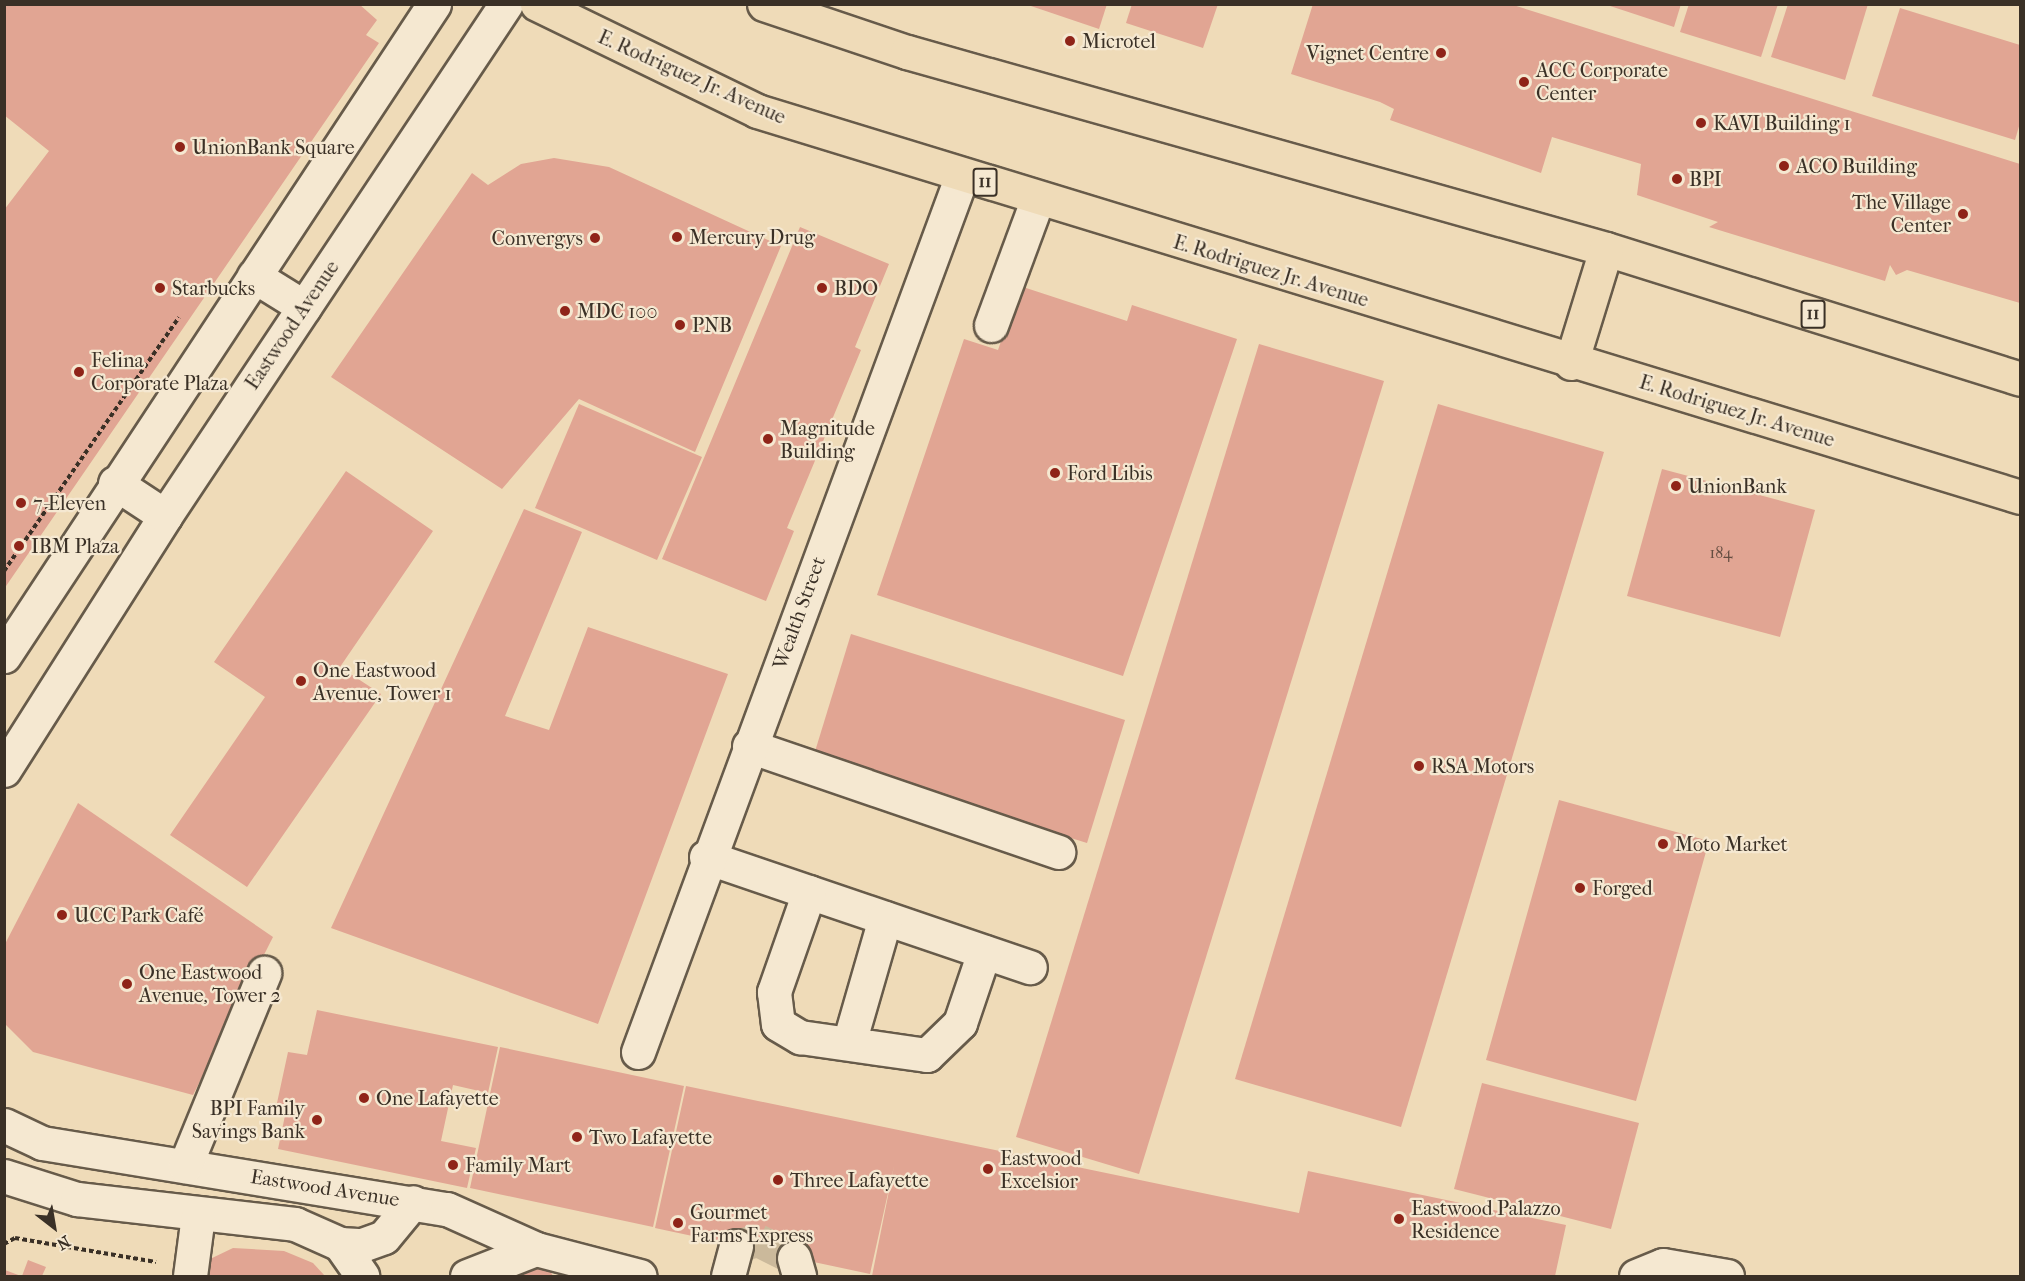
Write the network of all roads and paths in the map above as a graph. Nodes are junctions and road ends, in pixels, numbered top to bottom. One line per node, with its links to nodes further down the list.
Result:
1 (434, 4): 8 (street)
2 (506, 4): 9 (street, Eastwood Avenue)
3 (537, 4): 5 (main road, E. Rodriguez Jr. Avenue / 11)
4 (764, 4): 7 (main road, 11)
5 (962, 175): 6 (main road, E. Rodriguez Jr. Avenue / 11); 17 (street, Wealth Street)
6 (1038, 198): 10 (street); 11 (main road, E. Rodriguez Jr. Avenue / 11)
7 (1606, 249): 11 (main road); 12 (main road, 11)
8 (254, 276): 9 (street); 13 (street)
9 (304, 307): 15 (street, Eastwood Avenue)
10 (991, 325)
11 (1571, 363): 14 (main road, E. Rodriguez Jr. Avenue / 11)
12 (2020, 379)
13 (116, 483): 15 (street); 16 (street)
14 (2020, 497)
15 (165, 516): 18 (street, Eastwood Avenue)
16 (4, 656)
17 (749, 746): 19 (street); 20 (street, Wealth Street)
18 (4, 770)
19 (1058, 852)
20 (706, 857): 21 (street); 27 (street, Wealth Street)
21 (809, 892): 22 (street); 26 (street)
22 (885, 918): 23 (street); 26 (street)
23 (984, 952): 24 (street); 26 (street)
24 (1030, 968)
25 (264, 974): 29 (street)
26 (849, 1043)
27 (638, 1052)
28 (4, 1125): 29 (street, Eastwood Avenue)
29 (185, 1166): 31 (street, Eastwood Avenue)
30 (4, 1176): 32 (street, Eastwood Avenue)
31 (413, 1202): 34 (street, Eastwood Avenue); 35 (street)
32 (198, 1215): 35 (street, Eastwood Avenue); 37 (street)
33 (4, 1244): 37 (path)
34 (536, 1250): 36 (street, Eastwood Avenue); 38 (street)
35 (351, 1259)
36 (582, 1269): 39 (street, Eastwood Avenue)
37 (178, 1270)
38 (467, 1276)
39 (640, 1276)
40 (1636, 1276): 41 (street)
41 (1727, 1276)

